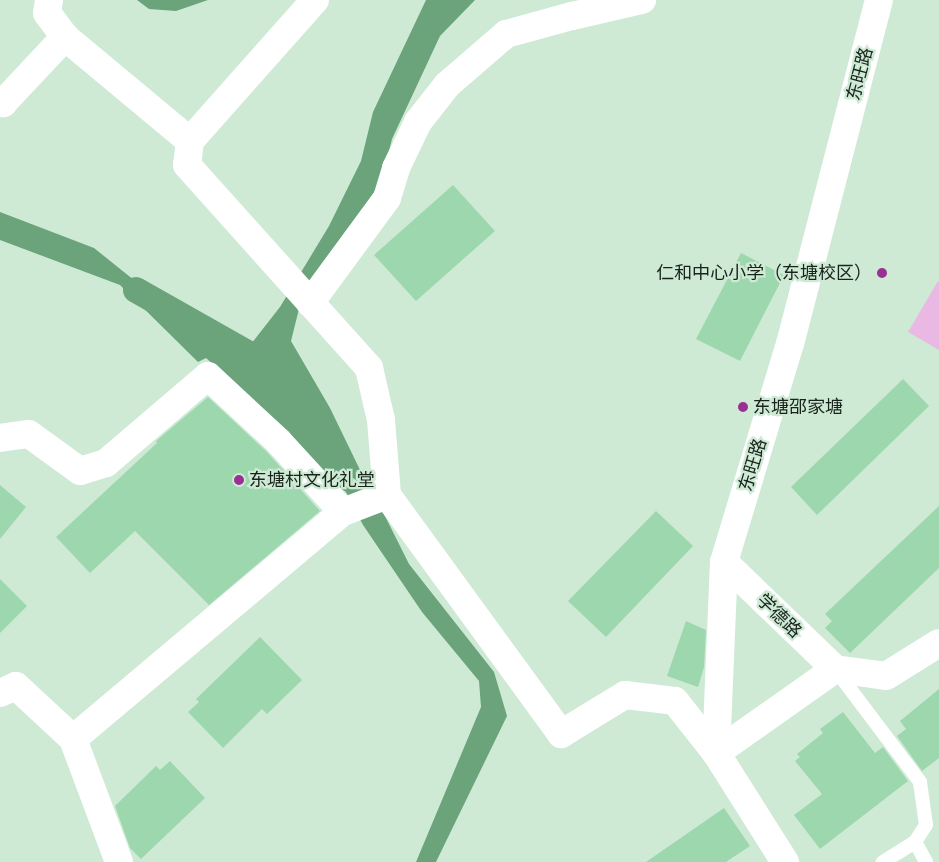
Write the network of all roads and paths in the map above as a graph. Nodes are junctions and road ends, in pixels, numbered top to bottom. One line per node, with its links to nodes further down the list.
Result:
1 (49, 0): 5 (street)
2 (314, 0): 7 (street)
3 (642, 0): 8 (street)
4 (879, 0): 11 (street, 东旺路)
5 (65, 37): 6 (street); 7 (street)
6 (0, 101)
7 (190, 141): 8 (street)
8 (310, 303): 10 (street)
9 (0, 438): 10 (street)
10 (364, 504): 15 (street); 16 (street)
11 (724, 562): 13 (street, 学德路); 16 (street, 东旺路)
12 (939, 643): 13 (street)
13 (835, 669): 16 (street); 17 (lane)
14 (0, 693): 15 (street)
15 (73, 739): 18 (street)
16 (716, 753): 19 (street)
17 (915, 842): 20 (lane); 21 (lane)
18 (119, 862)
19 (785, 862)
20 (883, 862)
21 (926, 862)

